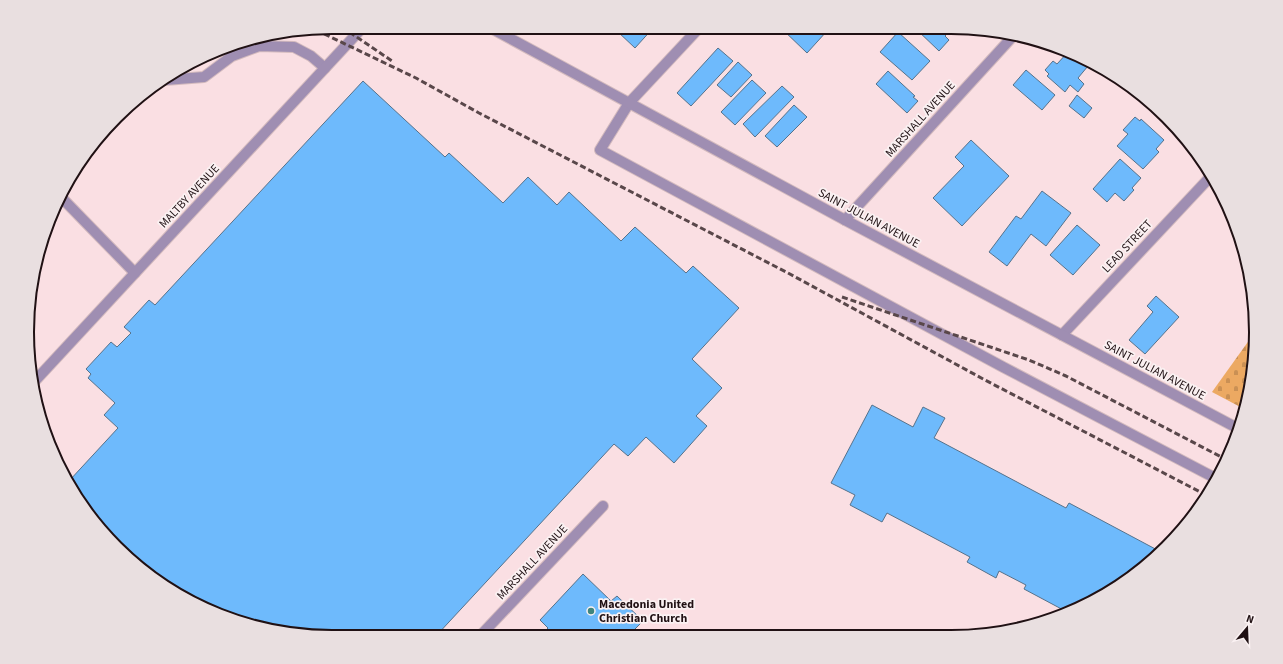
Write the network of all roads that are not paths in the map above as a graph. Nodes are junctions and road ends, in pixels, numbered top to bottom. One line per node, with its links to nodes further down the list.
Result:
1 (357, 34): 5 (street, MALTBY AVENUE)
2 (502, 34): 7 (street, SAINT JULIAN AVENUE)
3 (694, 34): 7 (street)
4 (1009, 40): 10 (street, MARSHALL AVENUE)
5 (325, 68): 6 (street); 11 (street, MALTBY AVENUE)
6 (174, 79)
7 (630, 103): 10 (street, SAINT JULIAN AVENUE); 15 (street)
8 (1207, 180): 12 (street, LEAD STREET)
9 (65, 201): 11 (street)
10 (845, 220): 12 (street, SAINT JULIAN AVENUE)
11 (135, 273): 13 (street, MALTBY AVENUE)
12 (1062, 335): 14 (street, SAINT JULIAN AVENUE)
13 (38, 378)
14 (1234, 426)
15 (1212, 476)
16 (603, 506): 17 (street, MARSHALL AVENUE)
17 (486, 630)

